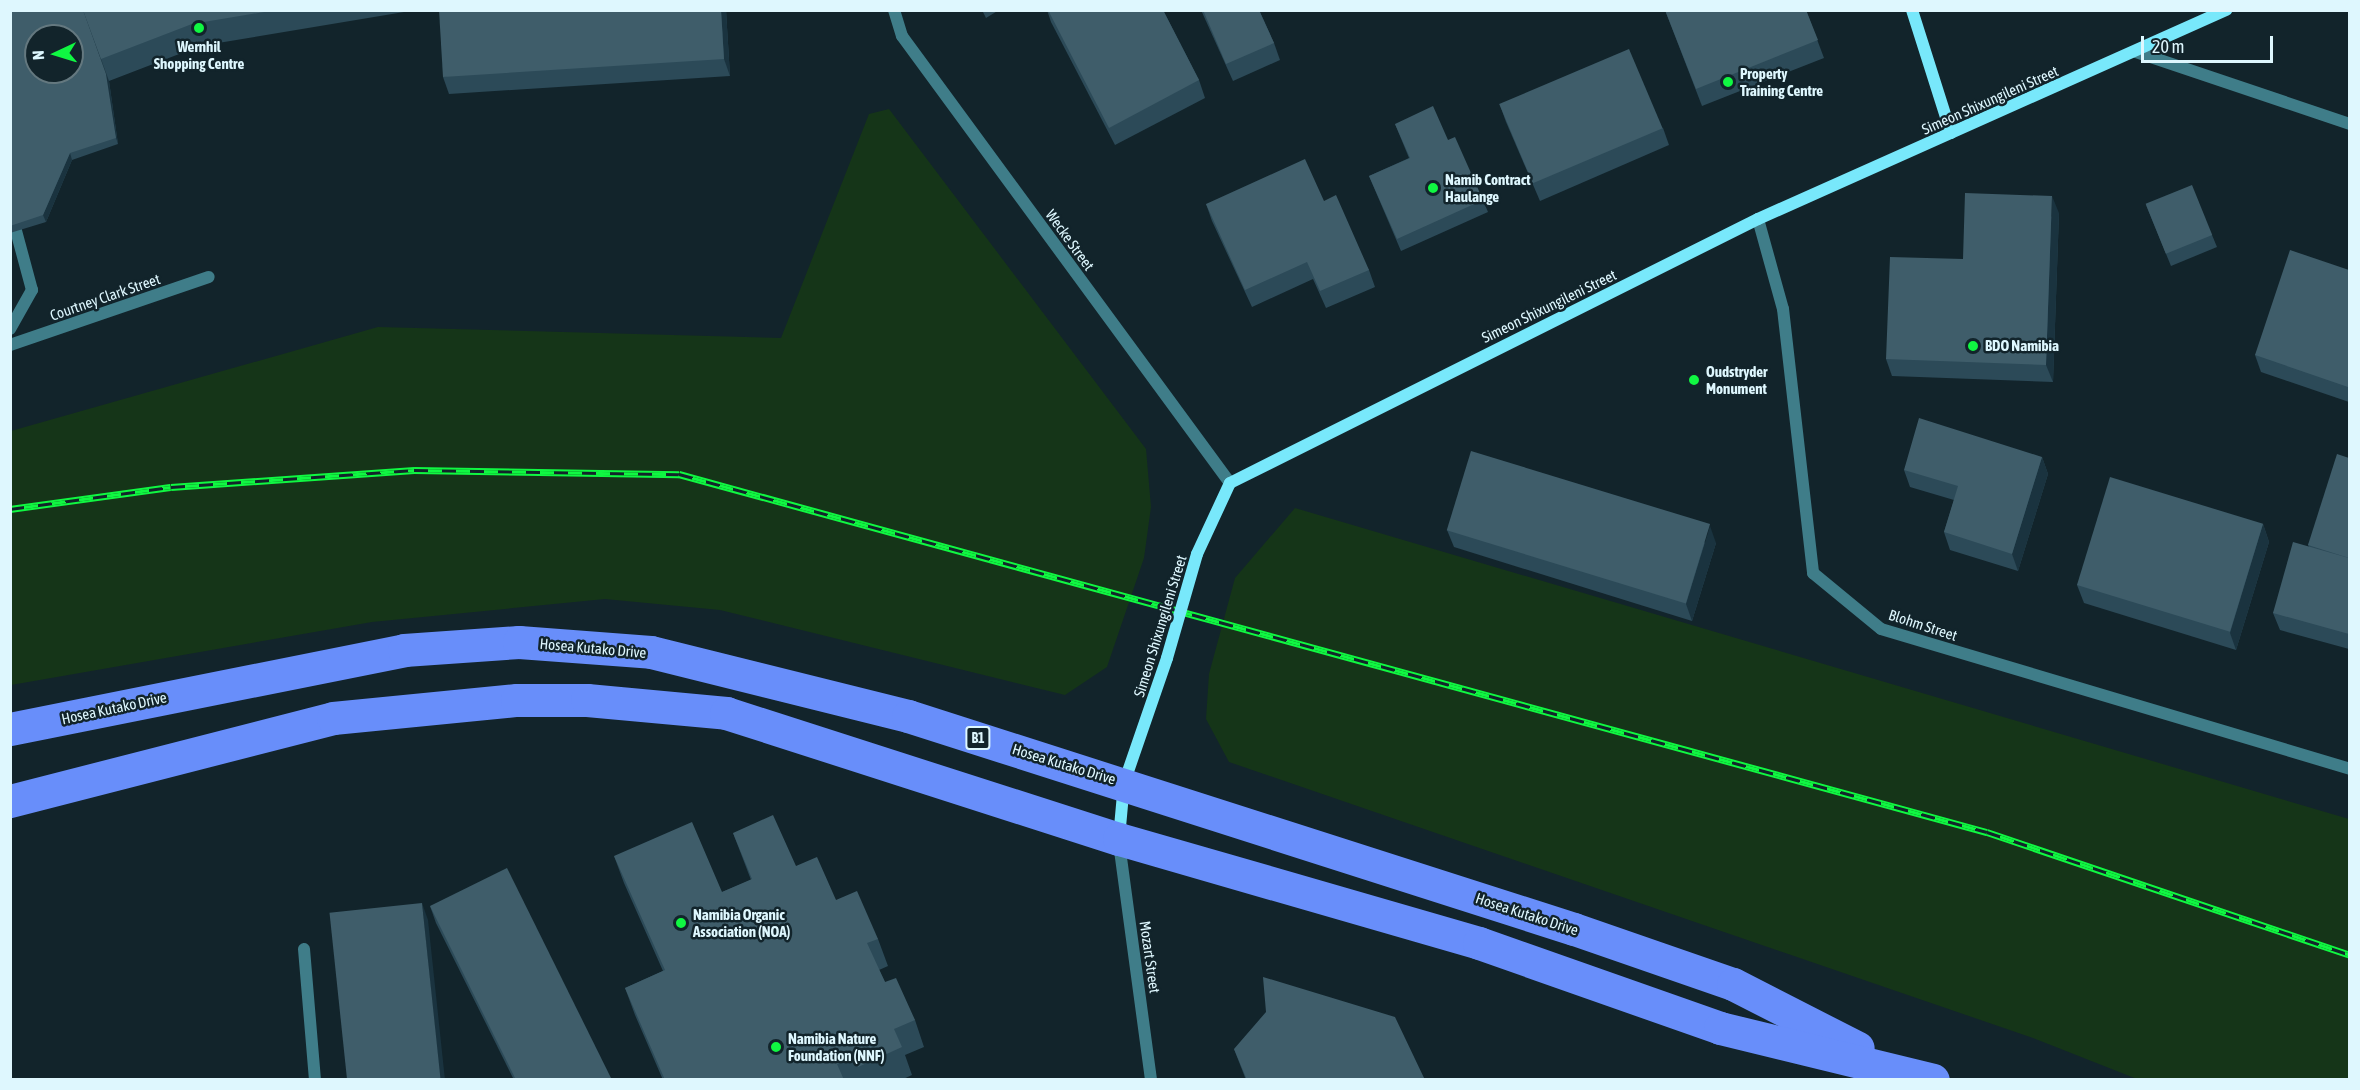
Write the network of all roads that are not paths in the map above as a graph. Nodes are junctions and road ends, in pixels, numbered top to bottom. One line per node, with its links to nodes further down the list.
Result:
1 (894, 10): 12 (street, Wecke Street)
2 (1912, 10): 6 (street)
3 (2226, 10): 4 (street, Simeon Shixungileni Street)
4 (2136, 52): 5 (street); 6 (street, Simeon Shixungileni Street)
5 (2349, 124)
6 (1952, 134): 7 (street, Simeon Shixungileni Street)
7 (1758, 219): 12 (street, Simeon Shixungileni Street); 14 (street, Blohm Street)
8 (15, 227): 10 (street)
9 (209, 277): 11 (street, Courtney Clark Street)
10 (10, 329)
11 (10, 345)
12 (1230, 483): 15 (street, Simeon Shixungileni Street, bridge)
13 (10, 729): 15 (main road, Hosea Kutako Drive / B1)
14 (2349, 769)
15 (1124, 783): 17 (street, Simeon Shixungileni Street); 19 (main road, Hosea Kutako Drive / B1)
16 (10, 801): 17 (main road, Hosea Kutako Drive / B1)
17 (1119, 839): 19 (main road, Hosea Kutako Drive / B1); 21 (street, Mozart Street)
18 (304, 949): 20 (street)
19 (1919, 1076)
20 (315, 1080)
21 (1151, 1080)

